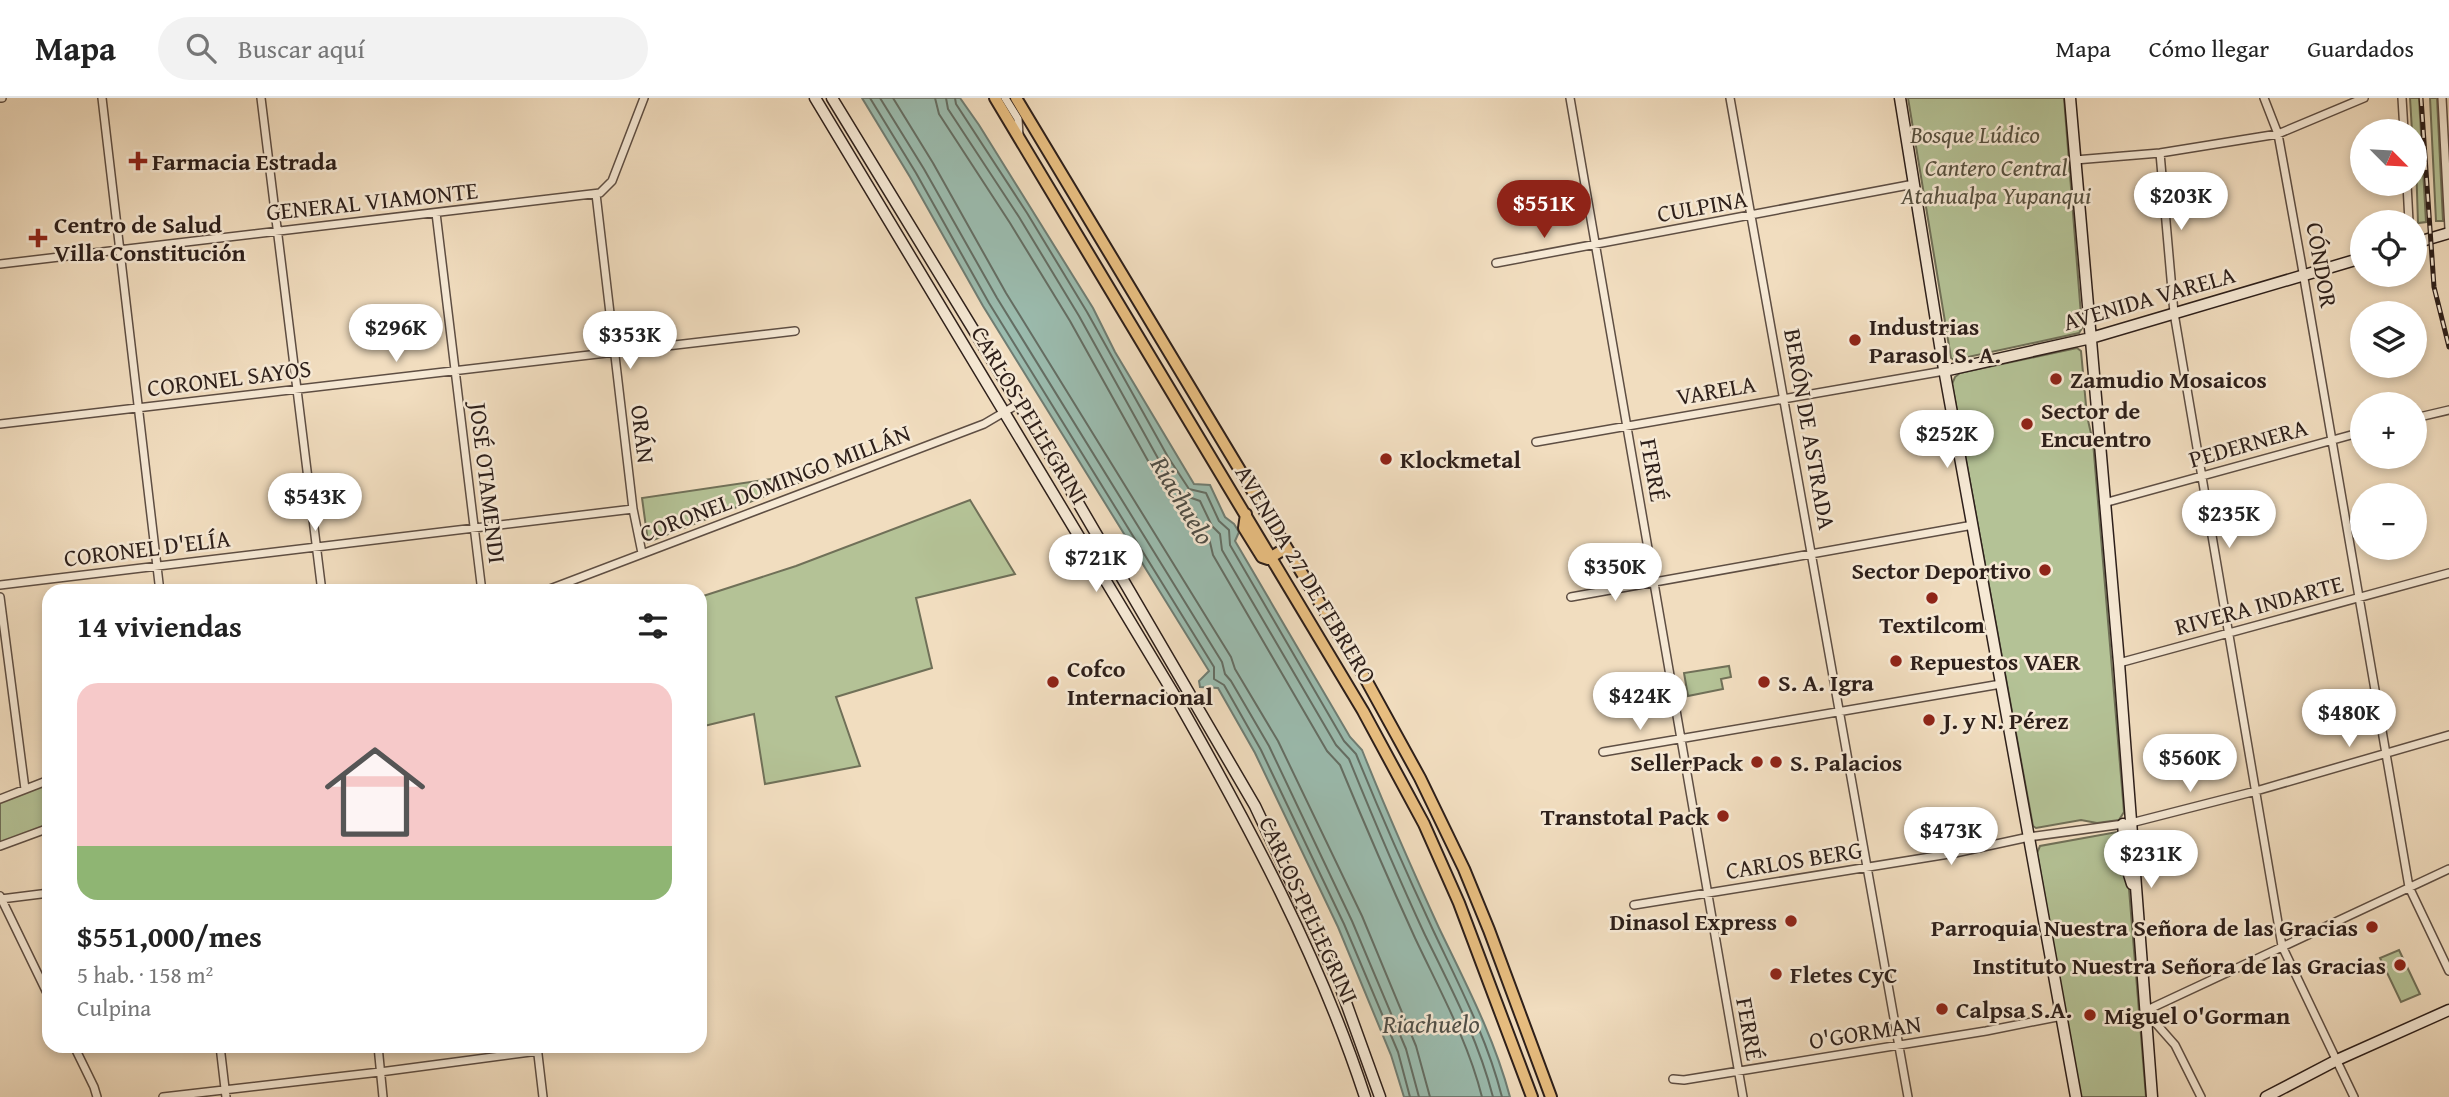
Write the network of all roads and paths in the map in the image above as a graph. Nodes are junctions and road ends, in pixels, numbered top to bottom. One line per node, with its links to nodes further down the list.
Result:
1 (102, 98): 30 (street)
2 (261, 98): 26 (street)
3 (644, 98): 23 (street)
4 (815, 98): 46 (main road, CARLOS PELLEGRINI)
5 (832, 98): 43 (main road, CARLOS PELLEGRINI)
6 (995, 98): 19 (main road, AVENIDA 27 DE FEBRERO)
7 (1005, 98): 19 (street)
8 (1016, 98): 59 (main road, AVENIDA 27 DE FEBRERO)
9 (1570, 98): 29 (street, FERRÉ)
10 (1730, 98): 25 (street, BERÓN DE ASTRADA)
11 (1900, 98): 22 (main road)
12 (2070, 98): 21 (main road)
13 (2264, 98): 18 (street, CÓNDOR)
14 (2364, 98): 18 (street)
15 (2402, 98): 17 (street)
16 (2442, 98): 27 (street)
17 (2403, 119)
18 (2278, 134): 20 (street); 34 (street, CÓNDOR)
19 (1020, 138): 62 (main road, AVENIDA 27 DE FEBRERO)
20 (2160, 153): 21 (street); 35 (street)
21 (2075, 160): 37 (main road)
22 (1914, 184): 25 (street, CULPINA); 39 (main road)
23 (596, 194): 24 (street, GENERAL VIAMONTE); 38 (street, ORÁN)
24 (436, 213): 26 (street, GENERAL VIAMONTE); 40 (street, JOSÉ OTAMENDI)
25 (1751, 216): 29 (street, CULPINA); 42 (street, BERÓN DE ASTRADA)
26 (277, 231): 30 (street, GENERAL VIAMONTE); 41 (street)
27 (2449, 231): 28 (main road)
28 (2427, 239)
29 (1597, 244): 31 (street, CULPINA); 49 (street, FERRÉ)
30 (120, 249): 33 (street, GENERAL VIAMONTE); 44 (street)
31 (1496, 262)
32 (2350, 262): 34 (main road, AVENIDA VARELA)
33 (0, 264)
34 (2304, 275): 35 (main road, AVENIDA VARELA); 51 (street, CÓNDOR)
35 (2174, 313): 37 (main road, AVENIDA VARELA); 53 (street)
36 (795, 331): 38 (street, CORONEL SAYOS)
37 (2091, 338): 39 (main road, AVENIDA VARELA); 54 (main road)
38 (613, 352): 40 (street, CORONEL SAYOS); 55 (street, ORÁN)
39 (1944, 371): 42 (street, VARELA); 56 (main road)
40 (454, 372): 41 (street, CORONEL SAYOS); 57 (street, JOSÉ OTAMENDI)
41 (297, 389): 44 (street, CORONEL SAYOS); 58 (street)
42 (1785, 398): 49 (street, VARELA); 61 (street, BERÓN DE ASTRADA)
43 (1018, 404): 46 (street, CORONEL DOMINGO MILLÁN); 121 (main road, CARLOS PELLEGRINI)
44 (139, 407): 48 (street, CORONEL SAYOS); 63 (street)
45 (2449, 410): 47 (street)
46 (1004, 412): 60 (street, CORONEL DOMINGO MILLÁN); 120 (main road, CARLOS PELLEGRINI)
47 (2427, 415)
48 (0, 424)
49 (1627, 426): 52 (street, VARELA); 65 (street, FERRÉ)
50 (2350, 435): 51 (street, PEDERNERA)
51 (2333, 439): 53 (street, PEDERNERA); 73 (street, CÓNDOR)
52 (1536, 442)
53 (2202, 475): 54 (street, PEDERNERA); 74 (street)
54 (2104, 503): 75 (main road)
55 (633, 509): 57 (street, CORONEL D'ELÍA); 60 (street, ORÁN)
56 (1973, 524): 61 (street); 76 (main road)
57 (475, 529): 58 (street, CORONEL D'ELÍA); 69 (street, JOSÉ OTAMENDI)
58 (316, 547): 63 (street, CORONEL D'ELÍA); 68 (street)
59 (1286, 548): 62 (main road); 97 (main road, AVENIDA 27 DE FEBRERO)
60 (642, 553): 70 (street, CORONEL DOMINGO MILLÁN)
61 (1812, 553): 65 (street); 77 (street, BERÓN DE ASTRADA)
62 (1272, 557): 98 (main road, AVENIDA 27 DE FEBRERO)
63 (157, 568): 66 (street, CORONEL D'ELÍA); 67 (street)
64 (2449, 573): 73 (street, RIVERA INDARTE)
65 (1654, 581): 72 (street); 79 (street, FERRÉ)
66 (0, 584)
67 (159, 584)
68 (321, 584)
69 (481, 584)
70 (563, 584)
71 (0, 597): 83 (street)
72 (1571, 597)
73 (2361, 597): 74 (street, RIVERA INDARTE); 81 (street, CÓNDOR)
74 (2229, 634): 75 (street, RIVERA INDARTE); 84 (street)
75 (2119, 663): 86 (main road)
76 (2001, 684): 77 (street); 88 (main road)
77 (1840, 710): 79 (street); 90 (street, BERÓN DE ASTRADA)
78 (2449, 735): 81 (street, CARLOS BERG)
79 (1680, 740): 80 (street); 94 (street, FERRÉ)
80 (1603, 752)
81 (2386, 752): 84 (street, CARLOS BERG); 92 (street, CÓNDOR)
82 (42, 783): 83 (street)
83 (25, 789): 85 (street)
84 (2256, 791): 86 (street, CARLOS BERG); 99 (street)
85 (0, 799)
86 (2127, 824): 88 (street, CARLOS BERG); 103 (main road)
87 (42, 831): 89 (street)
88 (2029, 837): 90 (street, CARLOS BERG); 104 (main road)
89 (0, 846)
90 (1867, 867): 94 (street, CARLOS BERG); 105 (street, BERÓN DE ASTRADA)
91 (2449, 869): 92 (street)
92 (2409, 887): 99 (street); 100 (street, CÓNDOR)
93 (42, 894): 95 (street)
94 (1706, 894): 96 (street, CARLOS BERG); 112 (street, FERRÉ)
95 (1, 897): 101 (street)
96 (1634, 905)
97 (1489, 930): 98 (main road); 123 (main road, AVENIDA 27 DE FEBRERO)
98 (1472, 937): 122 (main road)
99 (2282, 946): 103 (street); 111 (street)
100 (2449, 971)
101 (42, 982)
102 (2449, 1010): 111 (main road)
103 (2145, 1011): 127 (main road); 128 (street)
104 (2062, 1016): 105 (street, O'GORMAN); 126 (main road)
105 (1898, 1046): 112 (street, O'GORMAN); 125 (street, BERÓN DE ASTRADA)
106 (77, 1053): 116 (street)
107 (221, 1053): 115 (street)
108 (379, 1053): 113 (street)
109 (510, 1053): 113 (street)
110 (538, 1053): 119 (street)
111 (2337, 1060): 129 (main road); 130 (street)
112 (1738, 1071): 114 (street, O'GORMAN); 124 (street, FERRÉ)
113 (380, 1072): 115 (street); 118 (street)
114 (1673, 1079)
115 (225, 1094): 117 (street)
116 (97, 1097)
117 (163, 1097)
118 (383, 1097)
119 (543, 1097)
120 (1366, 1097)
121 (1380, 1097)
122 (1532, 1097)
123 (1550, 1097)
124 (1743, 1097)
125 (1908, 1097)
126 (2076, 1097)
127 (2152, 1097)
128 (2201, 1097)
129 (2266, 1097)
130 (2354, 1097)

